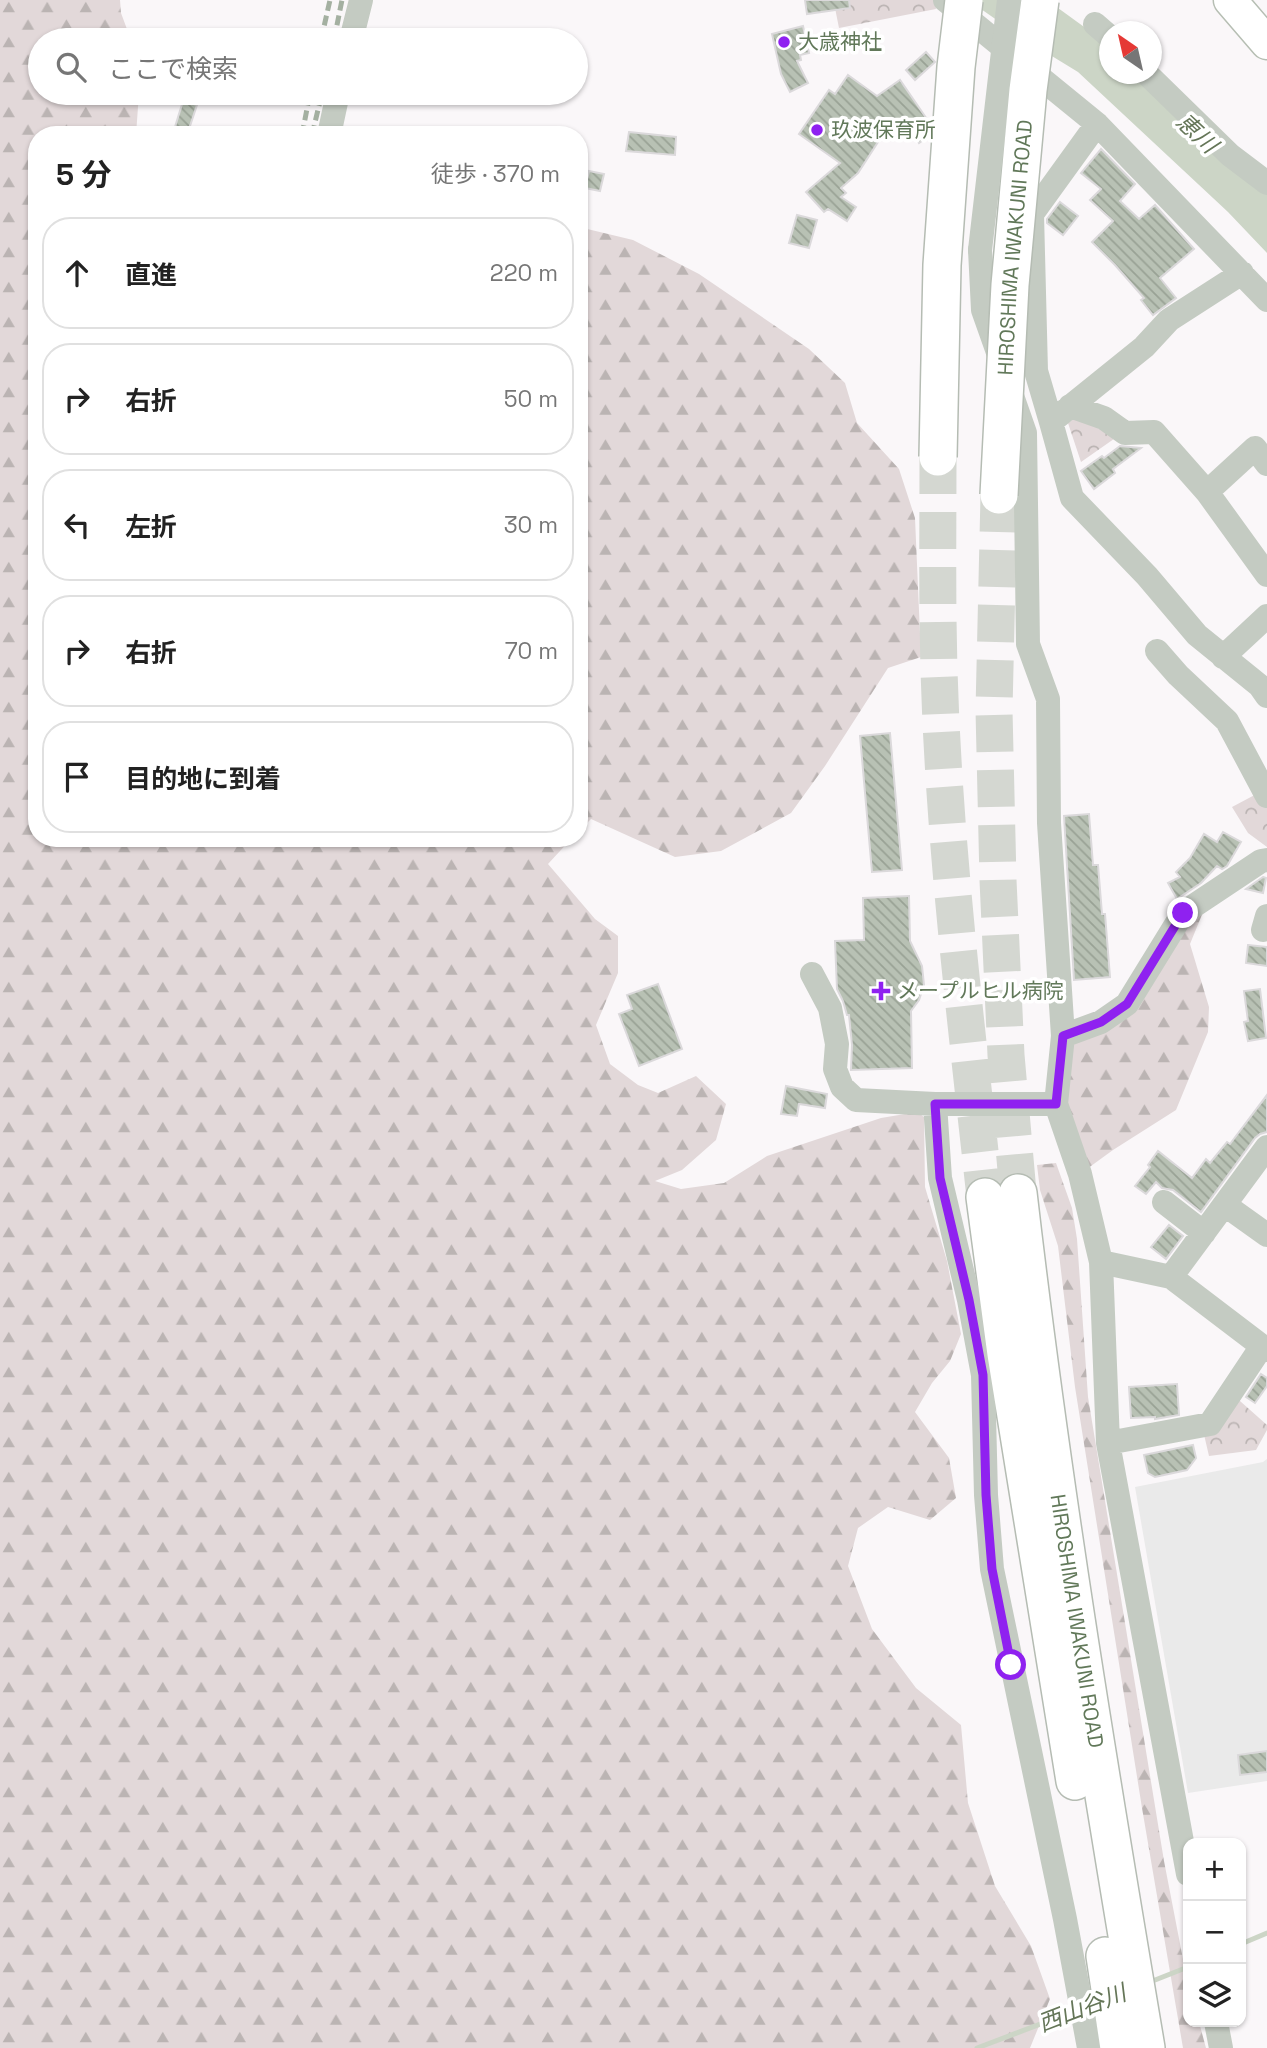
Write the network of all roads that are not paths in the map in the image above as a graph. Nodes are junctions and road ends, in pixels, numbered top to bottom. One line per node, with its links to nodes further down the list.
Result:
1 (361, 0): 7 (street)
2 (945, 0): 11 (street)
3 (964, 0): 18 (highway, bridge)
4 (1009, 0): 30 (street, bridge)
5 (1040, 0): 21 (highway, HIROSHIMA IWAKUNI ROAD, bridge)
6 (1230, 0): 8 (main road)
7 (354, 28)
8 (1267, 43)
9 (1157, 84): 13 (street)
10 (335, 105): 12 (street)
11 (1097, 124): 14 (street); 17 (street)
12 (331, 126)
13 (1266, 180)
14 (1242, 273): 15 (street); 16 (street)
15 (1267, 300)
16 (1070, 406): 17 (street); 20 (street)
17 (1051, 422): 25 (street)
18 (938, 457)
19 (1267, 464): 20 (street)
20 (1206, 492): 22 (street)
21 (999, 495)
22 (1267, 575)
23 (1267, 616): 25 (street)
24 (1157, 651): 27 (street)
25 (1223, 657): 26 (street)
26 (1267, 696)
27 (1267, 796)
28 (1267, 860): 30 (street)
29 (812, 974): 31 (street)
30 (1063, 1036): 32 (street)
31 (935, 1104): 32 (street); 44 (street)
32 (1056, 1104): 38 (street)
33 (1267, 1147): 35 (street)
34 (1164, 1202): 36 (street)
35 (1225, 1205): 36 (street); 37 (street)
36 (1204, 1233): 39 (street)
37 (1267, 1235)
38 (1101, 1262): 39 (street); 41 (street)
39 (1171, 1277): 40 (street)
40 (1265, 1348): 41 (street)
41 (1108, 1443): 42 (street)
42 (1183, 1847)
43 (1217, 2027): 47 (street)
44 (1089, 2048)
45 (1119, 2048): 46 (highway, HIROSHIMA IWAKUNI ROAD)
46 (1146, 2048)
47 (1221, 2048)

